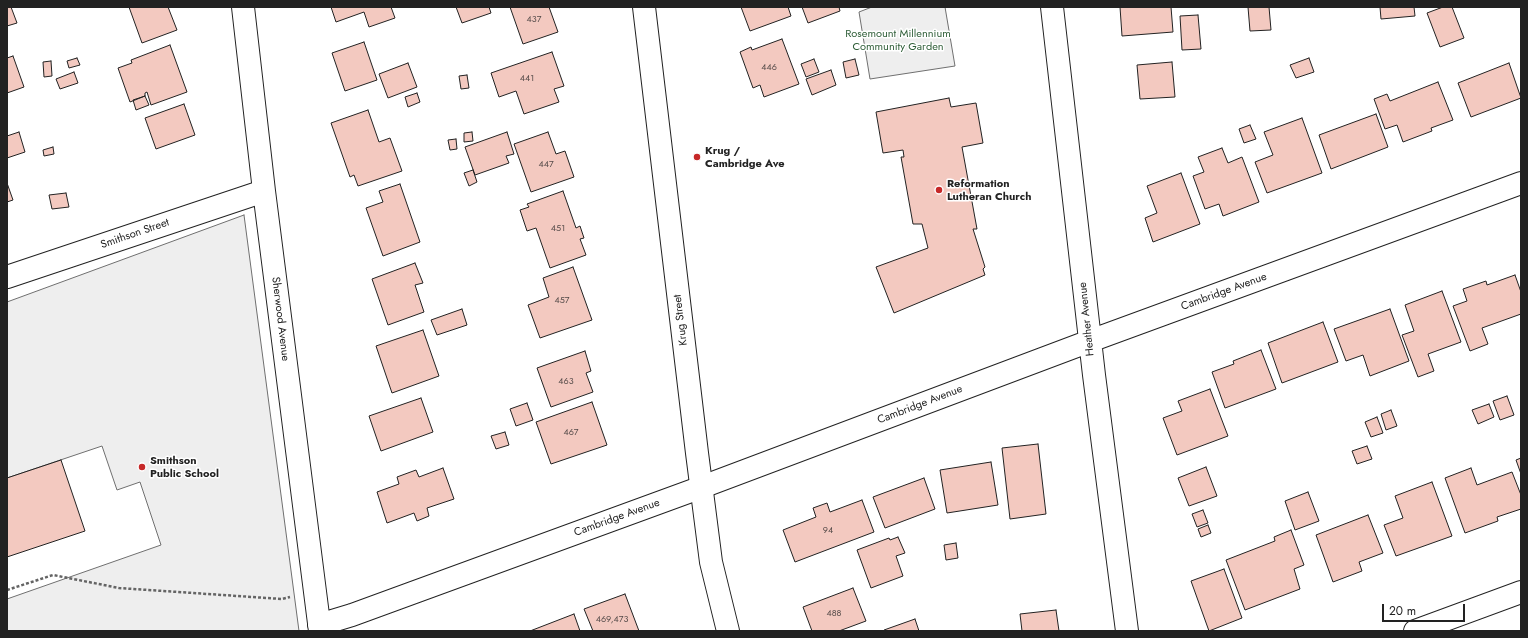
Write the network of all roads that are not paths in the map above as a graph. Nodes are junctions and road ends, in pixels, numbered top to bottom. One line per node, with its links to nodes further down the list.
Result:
1 (243, 7): 5 (street, Sherwood Avenue)
2 (644, 7): 8 (street, Krug Street)
3 (1052, 7): 7 (street, Heather Avenue)
4 (1521, 183): 7 (street, Cambridge Avenue)
5 (264, 191): 6 (street, Smithson Street); 10 (street, Sherwood Avenue)
6 (7, 277)
7 (1090, 341): 8 (street, Cambridge Avenue); 12 (street, Heather Avenue)
8 (702, 487): 10 (street, Cambridge Avenue); 11 (street, Krug Street)
9 (1521, 592): 13 (street)
10 (320, 628)
11 (728, 631)
12 (1127, 631)
13 (1415, 631)

